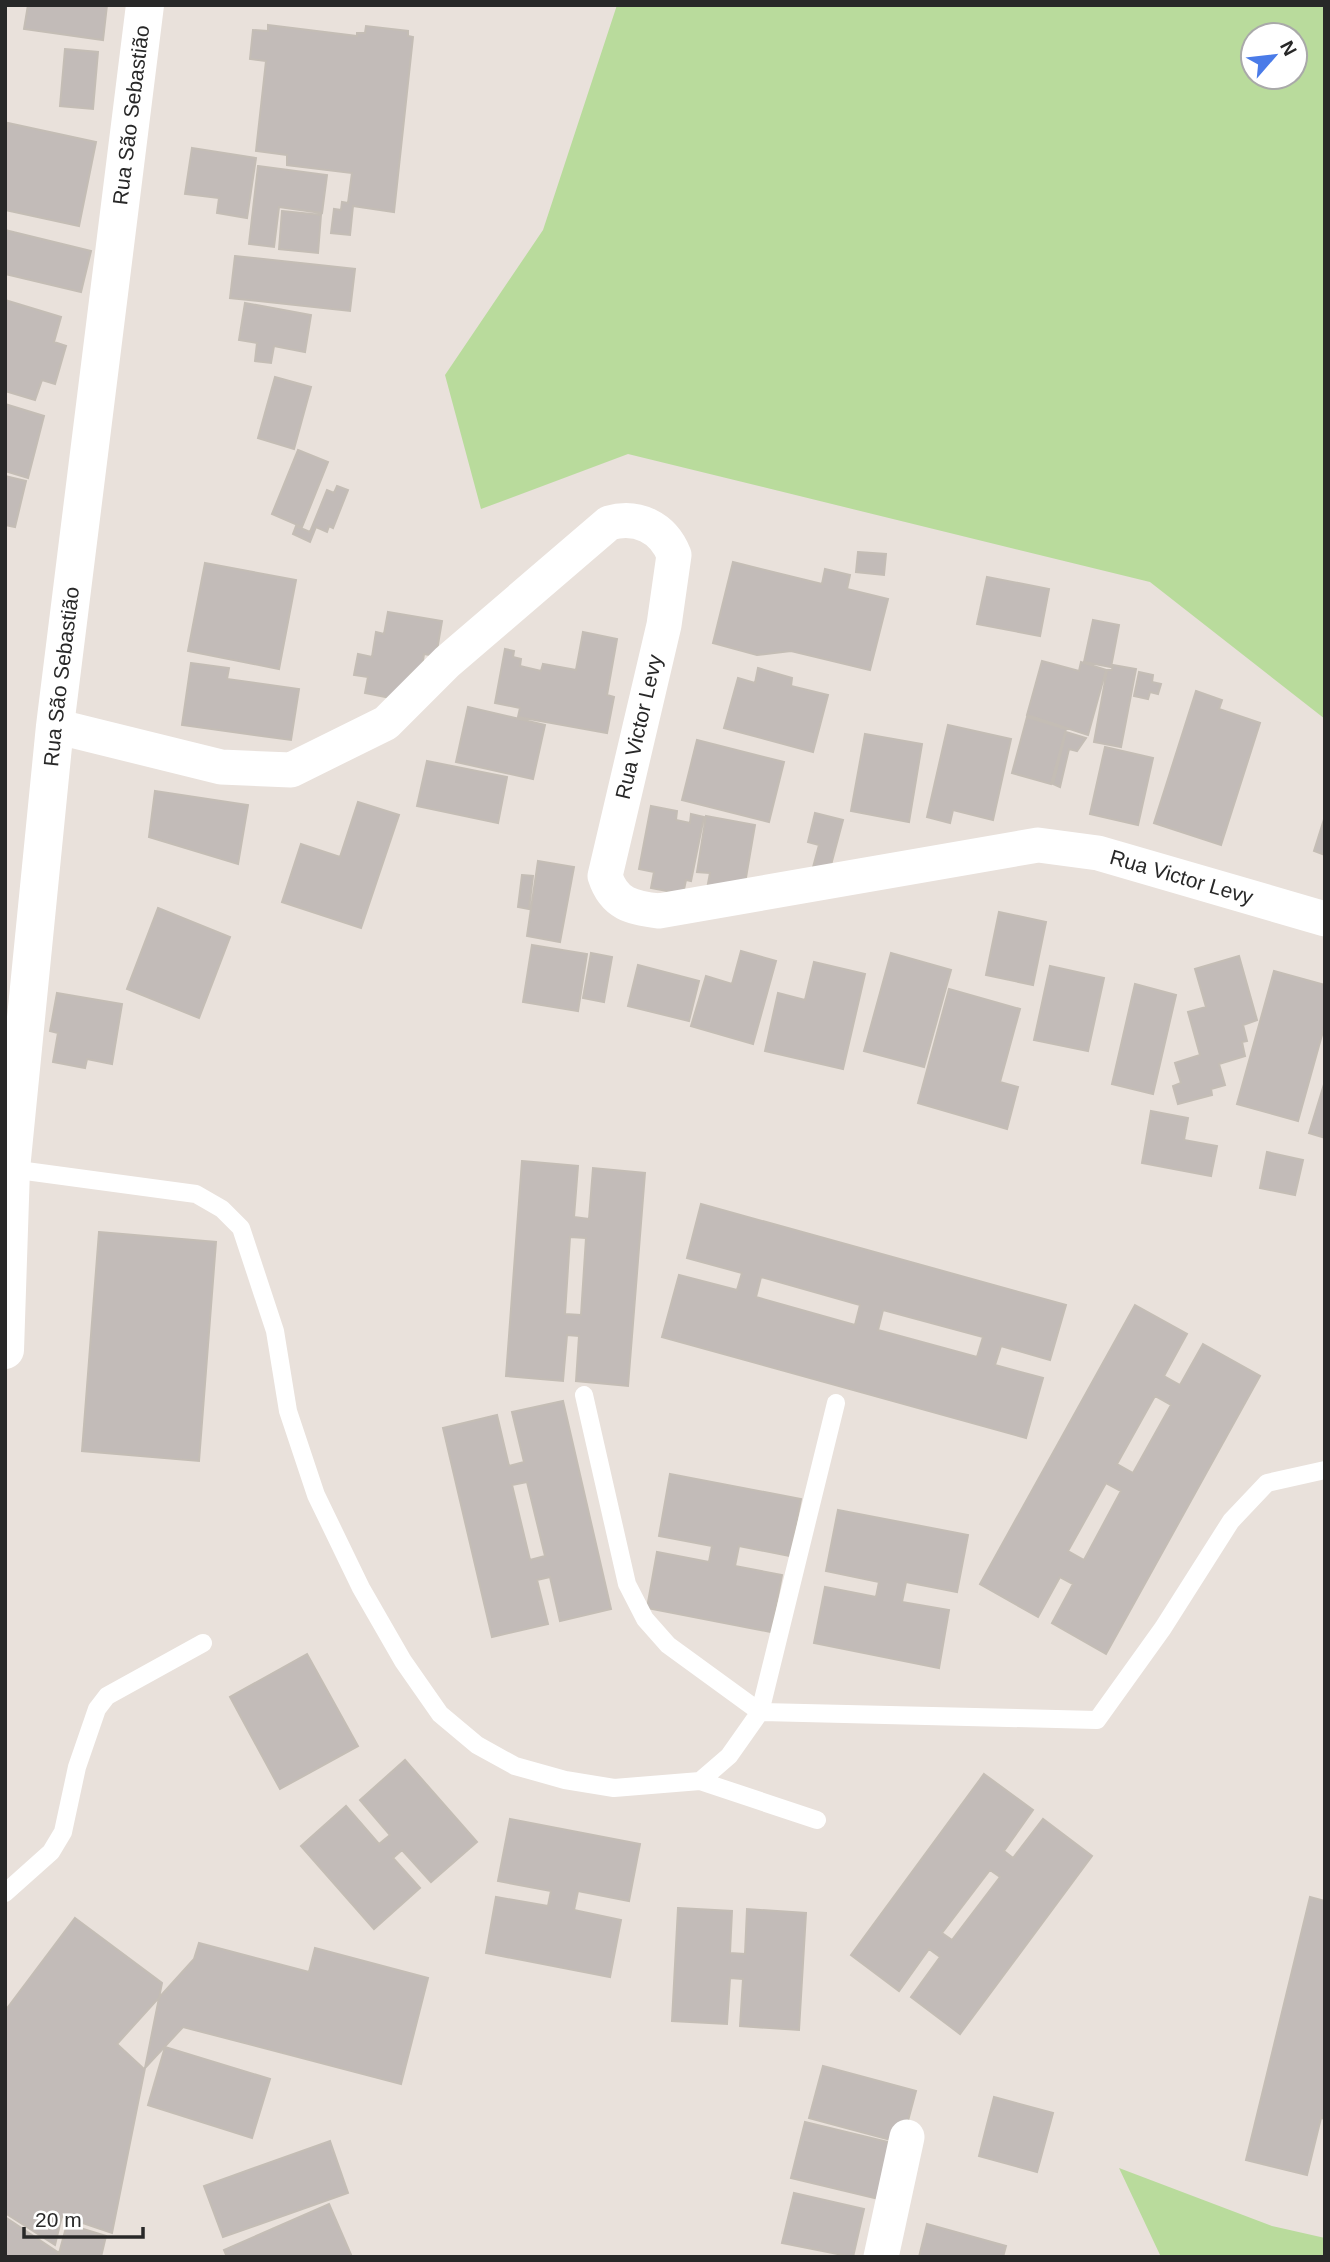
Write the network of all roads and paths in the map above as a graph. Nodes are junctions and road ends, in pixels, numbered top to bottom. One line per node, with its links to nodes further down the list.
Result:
1 (145, 5): 2 (street, Rua São Sebastião)
2 (55, 726): 3 (street, Rua Victor Levy); 4 (street, Rua São Sebastião)
3 (1325, 919)
4 (11, 1169): 5 (street, Rua São Sebastião); 11 (lane)
5 (5, 1350)
6 (584, 1395): 10 (lane)
7 (836, 1403): 10 (lane)
8 (1325, 1470): 10 (lane)
9 (202, 1643): 13 (lane)
10 (760, 1712): 11 (lane)
11 (700, 1781): 12 (lane)
12 (817, 1821)
13 (5, 1893)
14 (907, 2137): 15 (street)
15 (881, 2257)

